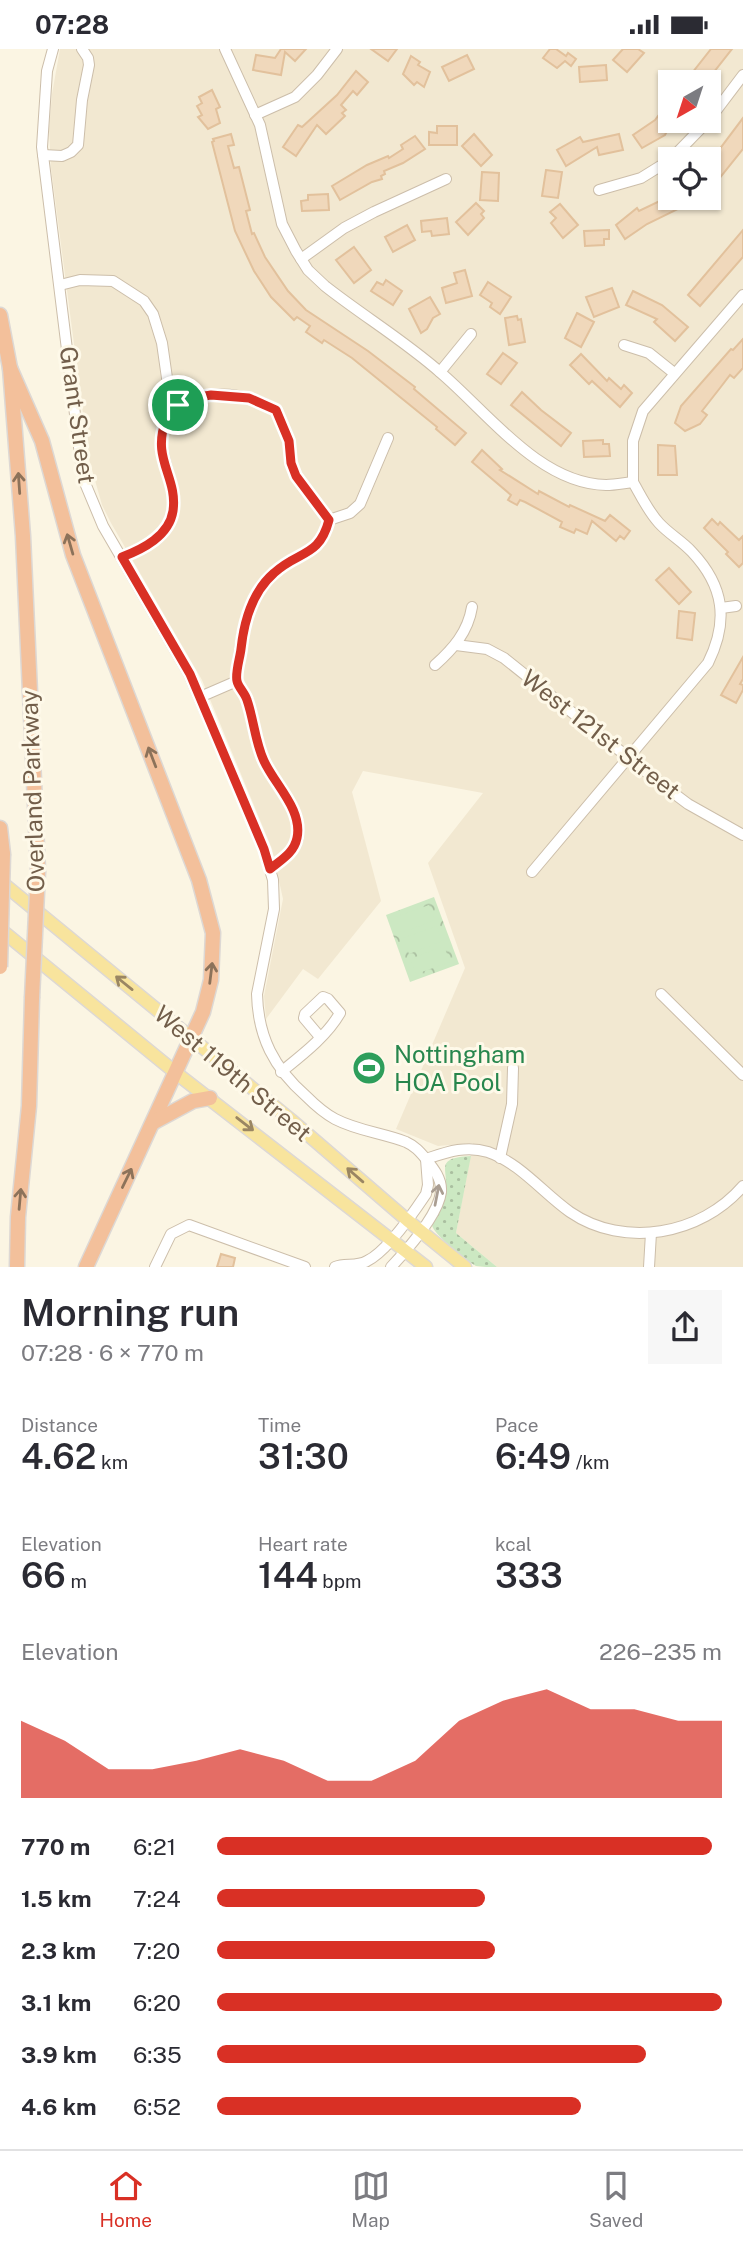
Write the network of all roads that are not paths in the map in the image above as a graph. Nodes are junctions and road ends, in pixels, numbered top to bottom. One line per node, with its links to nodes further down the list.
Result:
1 (53, 49): 10 (street, Grant Street)
2 (82, 49): 10 (street)
3 (225, 49): 7 (street)
4 (337, 49): 7 (street)
5 (743, 75): 6 (street)
6 (721, 103)
7 (255, 115): 14 (street)
8 (696, 133): 9 (street)
9 (683, 147)
10 (43, 155): 15 (street, Grant Street)
11 (658, 168): 13 (street)
12 (446, 179): 14 (street)
13 (599, 190)
14 (301, 259): 21 (street)
15 (60, 285): 23 (street); 27 (street, Grant Street)
16 (743, 295): 22 (street)
17 (0, 315): 20 (highway, Overland Parkway)
18 (471, 334): 21 (street)
19 (624, 345): 22 (street)
20 (10, 369): 45 (highway, one-way to 20); 60 (highway, Overland Parkway, one-way to 20, bridge)
21 (440, 372): 25 (street)
22 (674, 373): 25 (street)
23 (178, 405): 26 (street); 27 (street)
24 (388, 438): 26 (street)
25 (633, 482): 30 (street)
26 (329, 520): 33 (street)
27 (122, 557): 34 (street, Grant Street)
28 (736, 606): 30 (street)
29 (472, 607): 31 (street)
30 (721, 608): 35 (street)
31 (456, 646): 32 (street); 35 (street, West 121st Street)
32 (435, 665)
33 (237, 681): 34 (street); 38 (street)
34 (200, 697): 38 (street, Grant Street)
35 (630, 757): 37 (street, West 121st Street); 39 (street)
36 (0, 828): 42 (highway, Overland Parkway, bridge)
37 (743, 835)
38 (270, 869): 47 (street, Grant Street)
39 (532, 872)
40 (0, 881): 45 (main road, West 119th Street, one-way to 40)
41 (0, 929): 48 (main road, West 119th Street)
42 (0, 967)
43 (661, 994): 49 (street)
44 (320, 1037): 47 (street)
45 (192, 1038): 48 (highway); 55 (main road, West 119th Street, one-way to 45)
46 (513, 1068): 52 (street)
47 (281, 1072): 53 (street, Grant Street)
48 (176, 1073): 50 (main road, West 119th Street); 51 (highway)
49 (743, 1075)
50 (210, 1098): 51 (highway); 58 (main road, West 119th Street, one-way to 58)
51 (154, 1122): 61 (highway, one-way to 51)
52 (500, 1158): 53 (street); 57 (street)
53 (426, 1159): 55 (street); 56 (street, one-way to 53)
54 (743, 1186): 57 (street)
55 (407, 1220): 56 (main road, West 119th Street); 58 (street)
56 (421, 1231): 59 (street); 67 (main road, West 119th Street)
57 (651, 1233): 68 (street)
58 (391, 1238): 59 (main road, West 119th Street); 64 (street)
59 (406, 1250): 65 (street); 66 (main road, West 119th Street)
60 (17, 1267)
61 (86, 1267)
62 (155, 1267): 63 (street)
63 (305, 1267)
64 (335, 1267)
65 (391, 1267)
66 (426, 1267)
67 (465, 1267)
68 (649, 1267)

